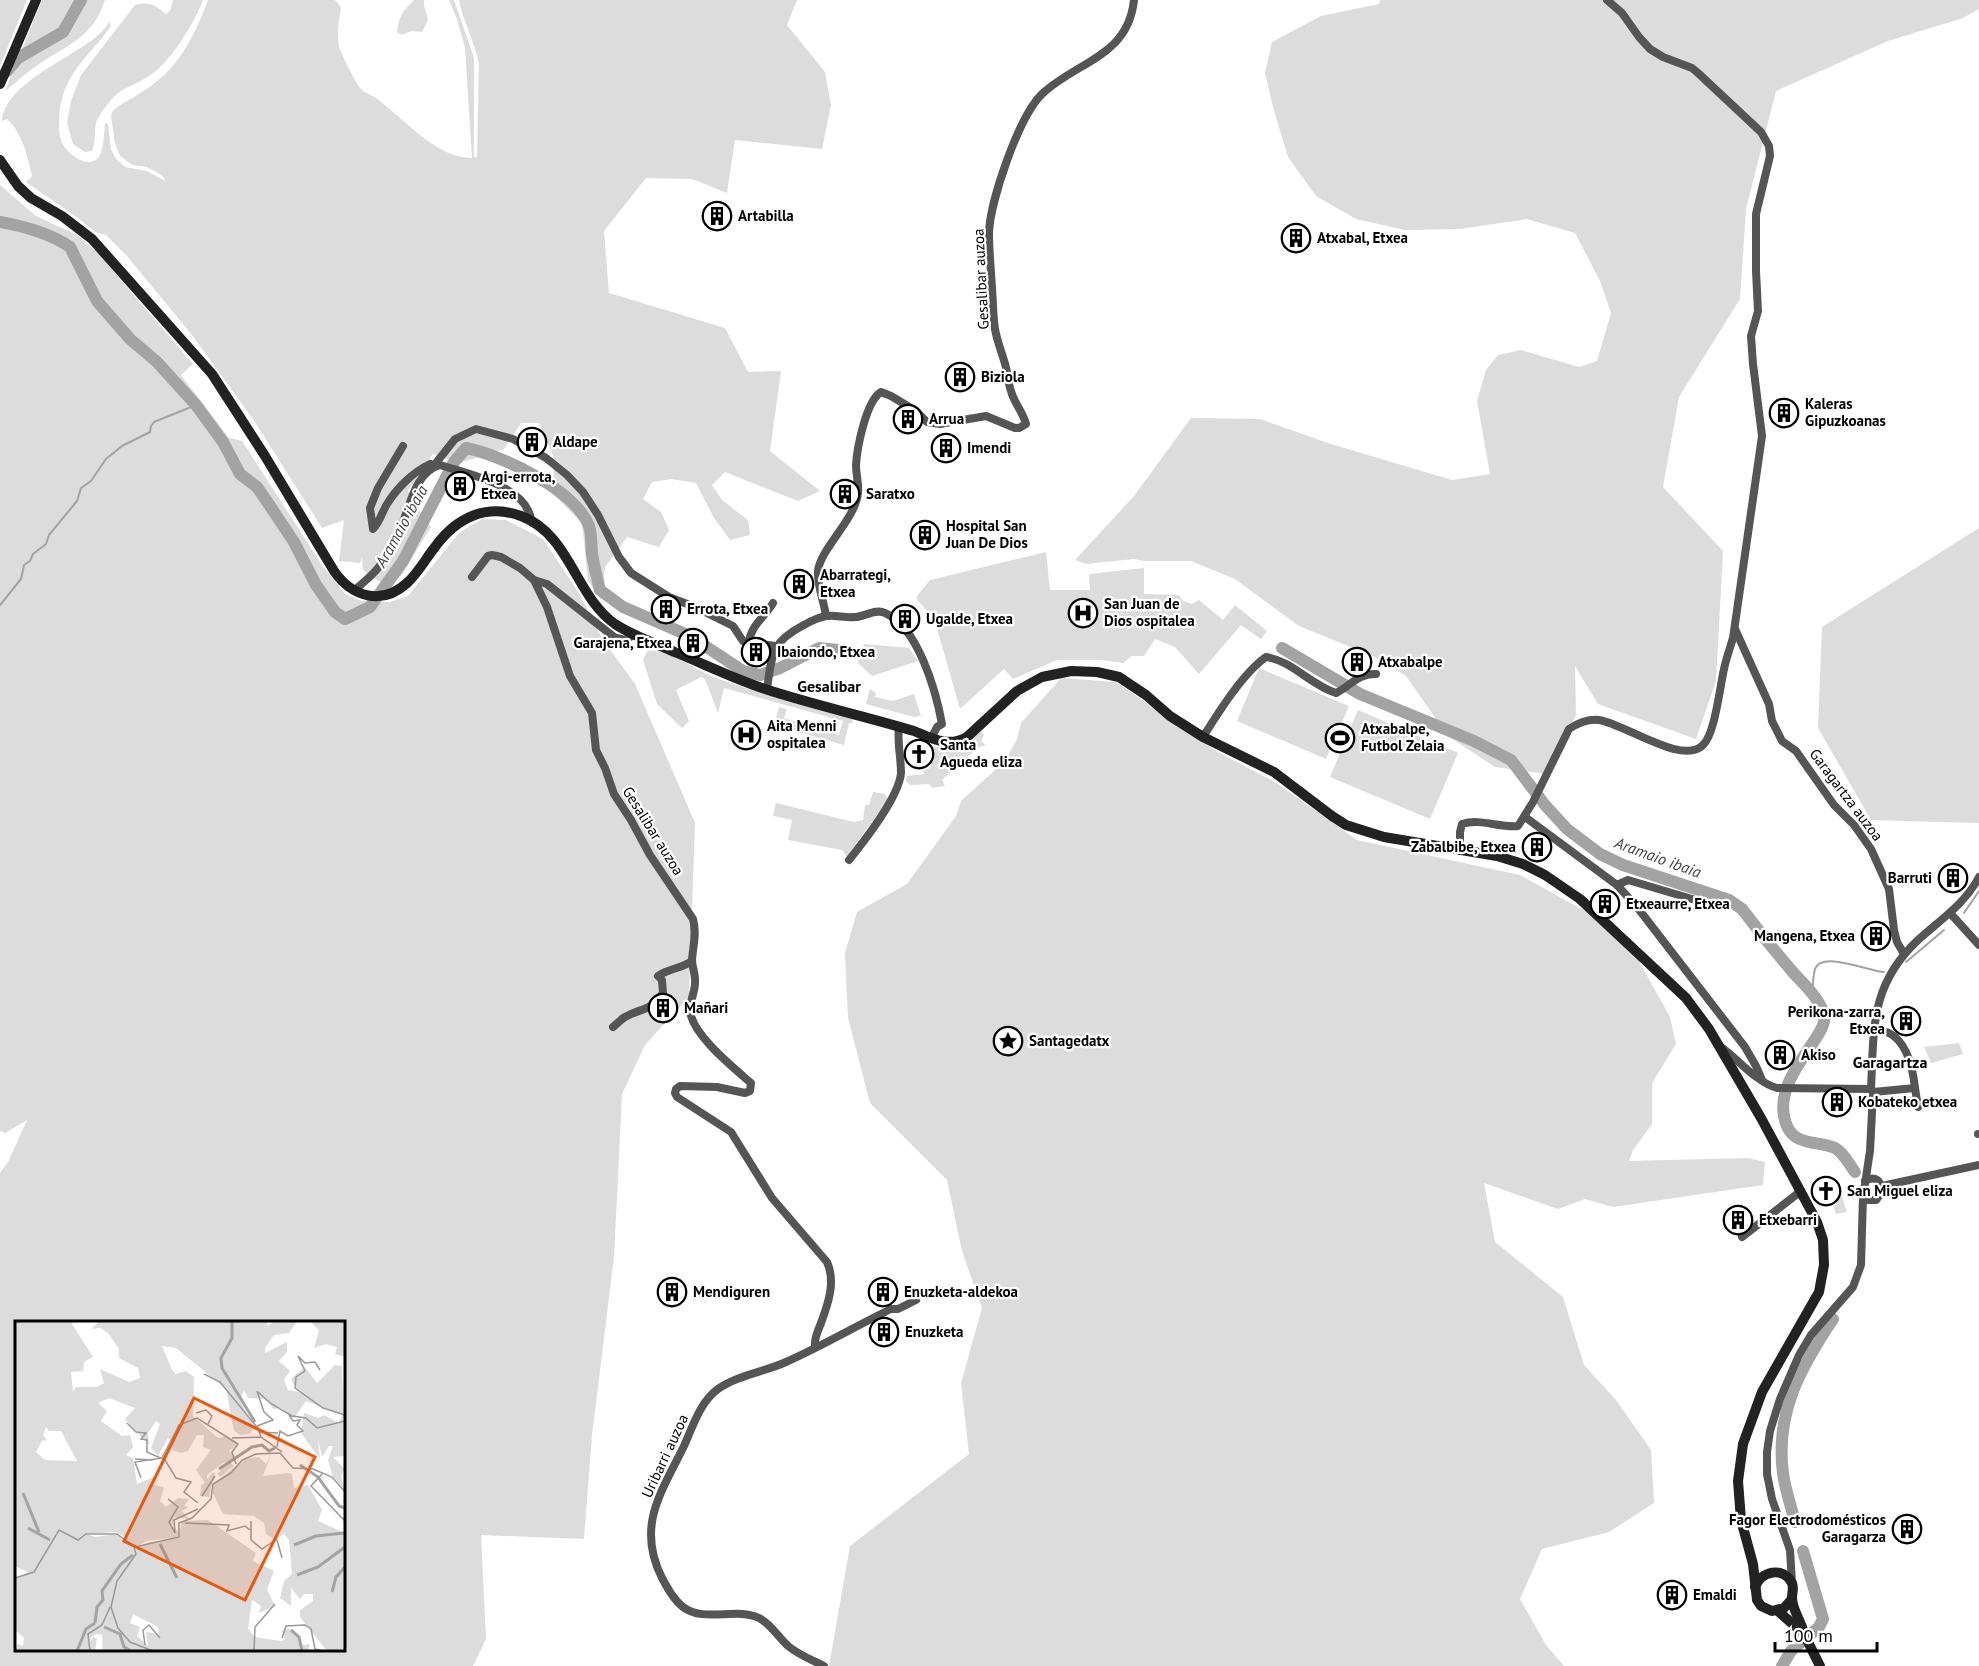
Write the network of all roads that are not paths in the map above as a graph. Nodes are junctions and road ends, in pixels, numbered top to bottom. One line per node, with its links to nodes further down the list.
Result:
1 (36, 0): 4 (main road)
2 (1134, 0): 15 (street, Gesalibar auzoa)
3 (1607, 0): 16 (street)
4 (0, 84)
5 (0, 164): 7 (main road)
6 (0, 180): 7 (main road)
7 (33, 199): 13 (main road)
8 (403, 446): 9 (street)
9 (432, 468): 10 (street); 13 (street); 18 (street)
10 (531, 520): 13 (main road); 17 (main road)
11 (472, 577): 12 (street, Gesalibar auzoa)
12 (534, 580): 17 (street, Gesalibar auzoa); 34 (street, Gesalibar auzoa)
13 (354, 591)
14 (773, 603): 18 (street)
15 (826, 616): 19 (street); 24 (street)
16 (1734, 628): 25 (street); 33 (street, Garagartza auzoa)
17 (635, 634): 21 (main road)
18 (746, 642): 19 (street)
19 (775, 646): 21 (street)
20 (1376, 674): 23 (street)
21 (767, 684): 22 (main road)
22 (899, 727): 24 (main road); 27 (street)
23 (1203, 737): 24 (main road); 26 (main road)
24 (931, 739)
25 (1525, 817): 26 (street); 29 (street)
26 (1460, 848): 37 (main road)
27 (849, 860)
28 (1979, 877): 31 (street)
29 (1617, 885): 30 (street); 38 (street)
30 (1719, 907)
31 (1950, 913): 32 (street); 33 (street)
32 (1979, 945)
33 (1904, 954): 36 (street)
34 (692, 962): 35 (street); 49 (street, Gesalibar auzoa)
35 (613, 1027)
36 (1874, 1031): 39 (street); 40 (street)
37 (1720, 1046): 38 (street); 45 (main road)
38 (1762, 1080): 40 (street)
39 (1915, 1088): 40 (street); 41 (street)
40 (1872, 1090): 43 (street)
41 (1918, 1107)
42 (1979, 1165): 44 (street)
43 (1865, 1181): 44 (street); 46 (street)
44 (1882, 1186): 46 (street)
45 (1801, 1191): 47 (street); 50 (main road)
46 (1863, 1197): 51 (street)
47 (1742, 1237)
48 (916, 1300): 49 (street)
49 (815, 1346): 58 (street, Uribarri auzoa)
50 (1750, 1554): 52 (main road); 54 (main road)
51 (1790, 1559): 52 (street); 53 (street)
52 (1769, 1573): 53 (main road); 54 (main road)
53 (1792, 1585): 55 (main road)
54 (1755, 1588): 56 (main road)
55 (1792, 1599): 56 (main road); 57 (main road)
56 (1778, 1611): 57 (main road)
57 (1804, 1635): 59 (main road)
58 (824, 1666)
59 (1820, 1666)

